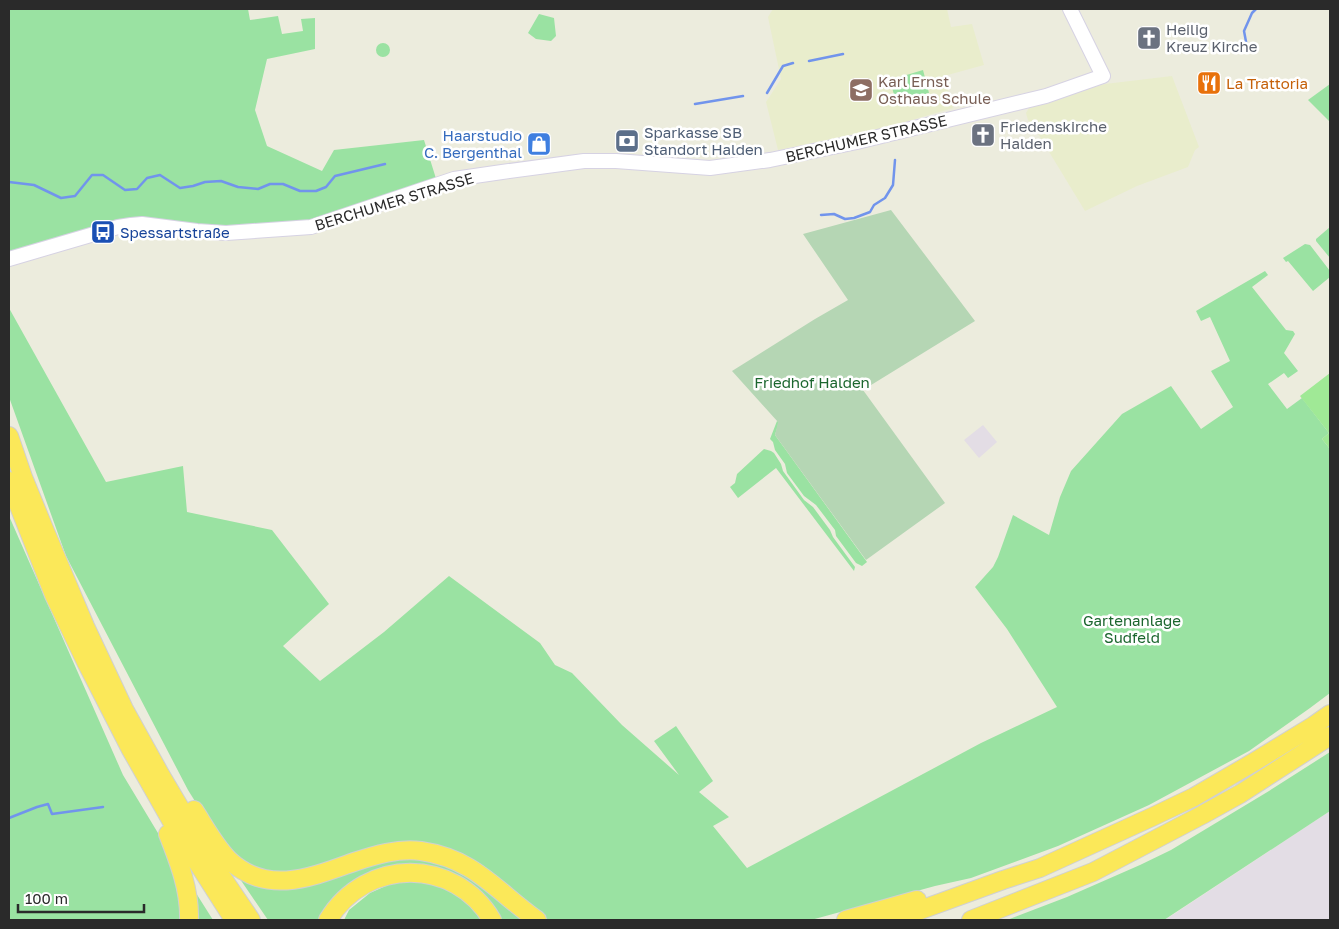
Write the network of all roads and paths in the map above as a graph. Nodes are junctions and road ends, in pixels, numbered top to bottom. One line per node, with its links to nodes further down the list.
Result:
1 (1070, 9): 2 (main road, BERCHUMER STRASSE)
2 (9, 259)
3 (9, 436): 5 (highway)
4 (9, 481): 6 (highway)
5 (63, 573): 9 (highway); 15 (highway)
6 (54, 595): 10 (highway); 14 (highway)
7 (1330, 714): 11 (highway)
8 (1330, 736): 22 (highway)
9 (186, 800): 16 (highway); 19 (highway)
10 (168, 834): 12 (highway); 13 (highway)
11 (1003, 880): 20 (highway); 21 (highway)
12 (189, 920)
13 (222, 920)
14 (234, 920)
15 (251, 920)
16 (262, 920)
17 (328, 920): 18 (highway)
18 (492, 920)
19 (537, 920)
20 (846, 920)
21 (893, 920)
22 (971, 920)

